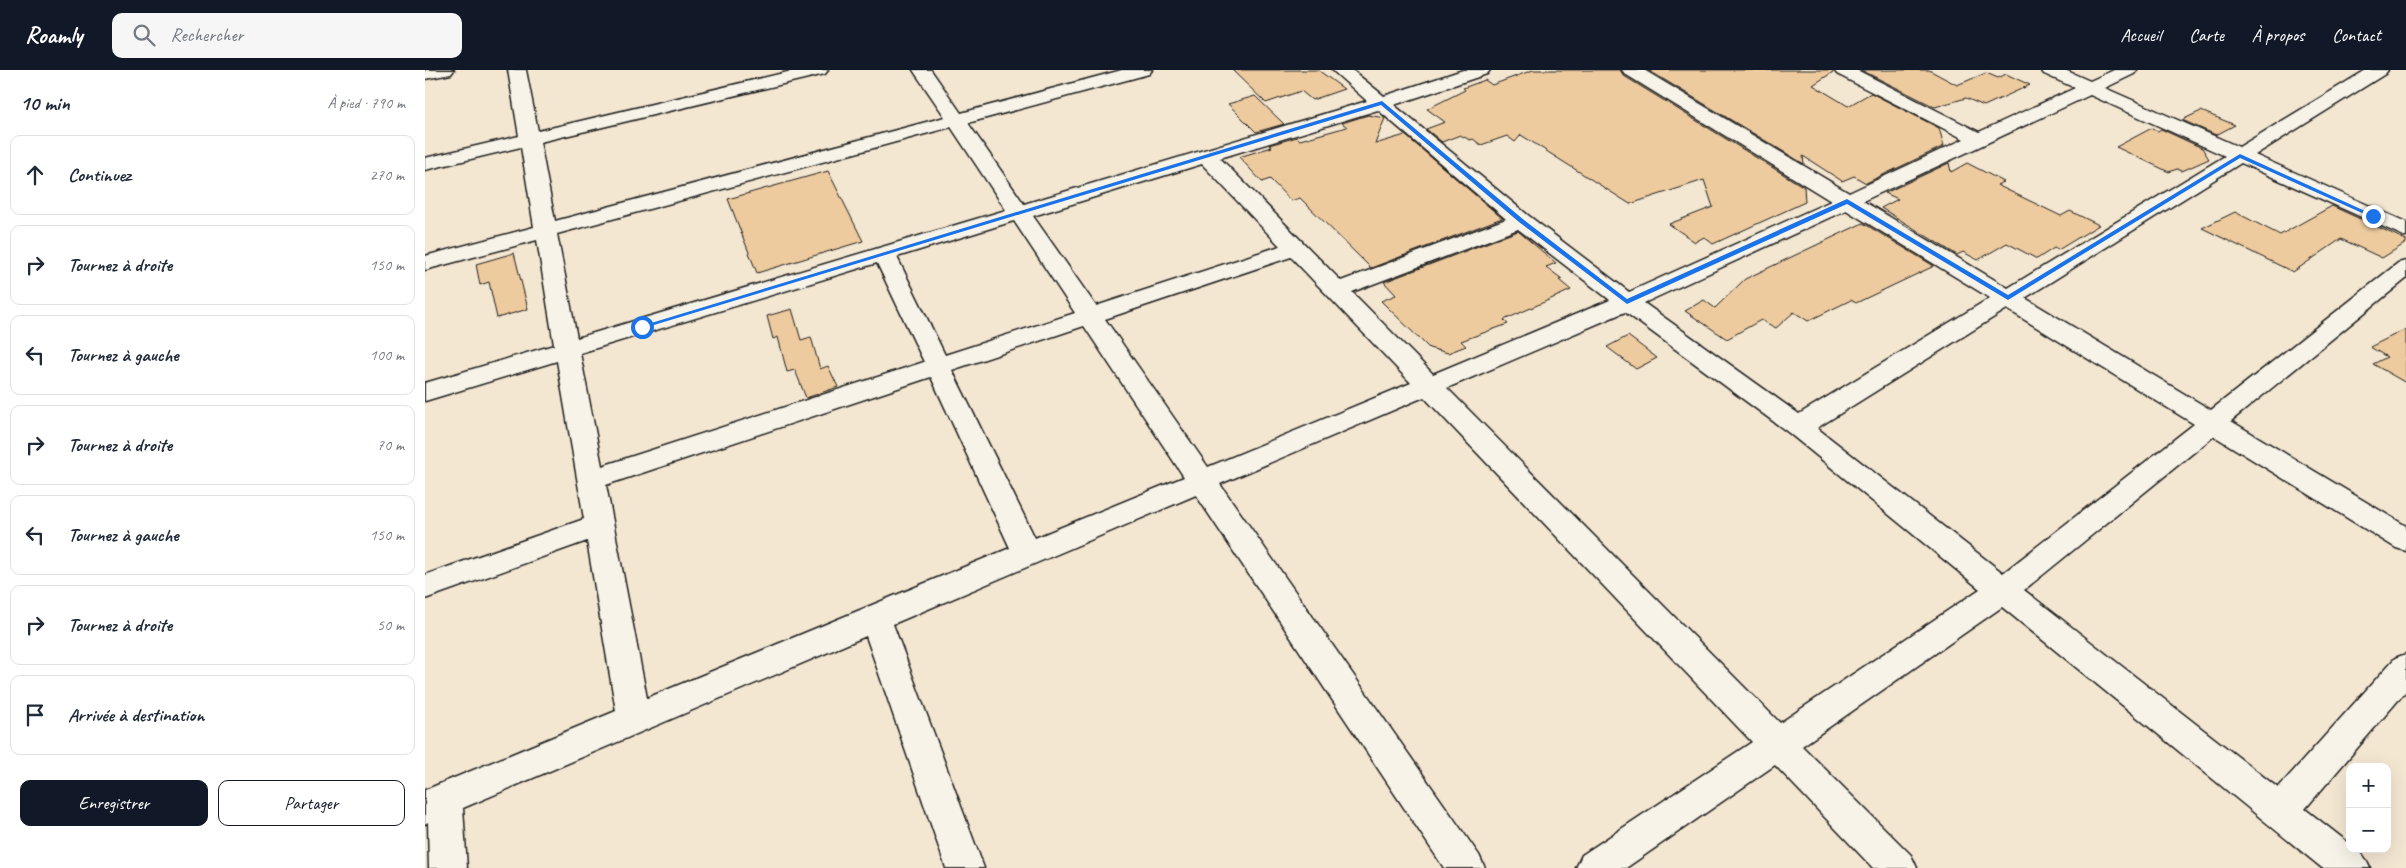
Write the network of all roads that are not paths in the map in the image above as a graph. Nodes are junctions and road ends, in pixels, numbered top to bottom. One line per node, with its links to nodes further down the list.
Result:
1 (445, 70): 13 (street)
2 (517, 70): 17 (street)
3 (819, 70): 17 (street)
4 (922, 70): 16 (street)
5 (1143, 70): 16 (street)
6 (1341, 70): 15 (street)
7 (1481, 70): 15 (street)
8 (1631, 70): 22 (street)
9 (1843, 70): 18 (street)
10 (2051, 70): 14 (street)
11 (2128, 70): 14 (street)
12 (2379, 70): 20 (street)
13 (425, 74)
14 (2092, 89): 18 (street); 20 (street)
15 (1382, 102): 19 (street); 24 (street)
16 (956, 120): 23 (street); 25 (street)
17 (529, 139): 21 (street); 25 (street)
18 (1978, 139): 22 (street)
19 (1206, 156): 23 (street); 27 (street)
20 (2240, 156): 26 (street); 32 (street)
21 (425, 164)
22 (1847, 201): 32 (street); 33 (street)
23 (1019, 212): 28 (street); 34 (street)
24 (1521, 221): 31 (street); 33 (street)
25 (546, 230): 29 (street); 35 (street)
26 (2406, 230)
27 (1296, 248): 31 (street); 34 (street)
28 (884, 254): 35 (street); 36 (street)
29 (425, 263)
30 (2406, 268): 39 (street)
31 (1337, 290): 37 (street)
32 (2008, 298): 39 (street); 40 (street)
33 (1627, 302): 37 (street); 40 (street)
34 (1089, 316): 36 (street); 42 (street)
35 (567, 349): 38 (street); 41 (street)
36 (938, 366): 41 (street); 45 (street)
37 (1429, 385): 42 (street); 51 (street)
38 (425, 392)
39 (2212, 423): 44 (street); 47 (street)
40 (1798, 428): 47 (street)
41 (591, 480): 43 (street)
42 (1202, 481): 45 (street); 56 (street)
43 (599, 525): 46 (street); 50 (street)
44 (2406, 540)
45 (1028, 554): 48 (street)
46 (425, 587)
47 (2003, 590): 51 (street); 53 (street)
48 (875, 618): 50 (street); 55 (street)
49 (2406, 668): 53 (street)
50 (634, 720): 52 (street)
51 (1777, 744): 57 (street); 58 (street)
52 (435, 803): 54 (street)
53 (2280, 811): 59 (street)
54 (448, 868)
55 (965, 868)
56 (1466, 868)
57 (1595, 868)
58 (1898, 868)
59 (2351, 868)

